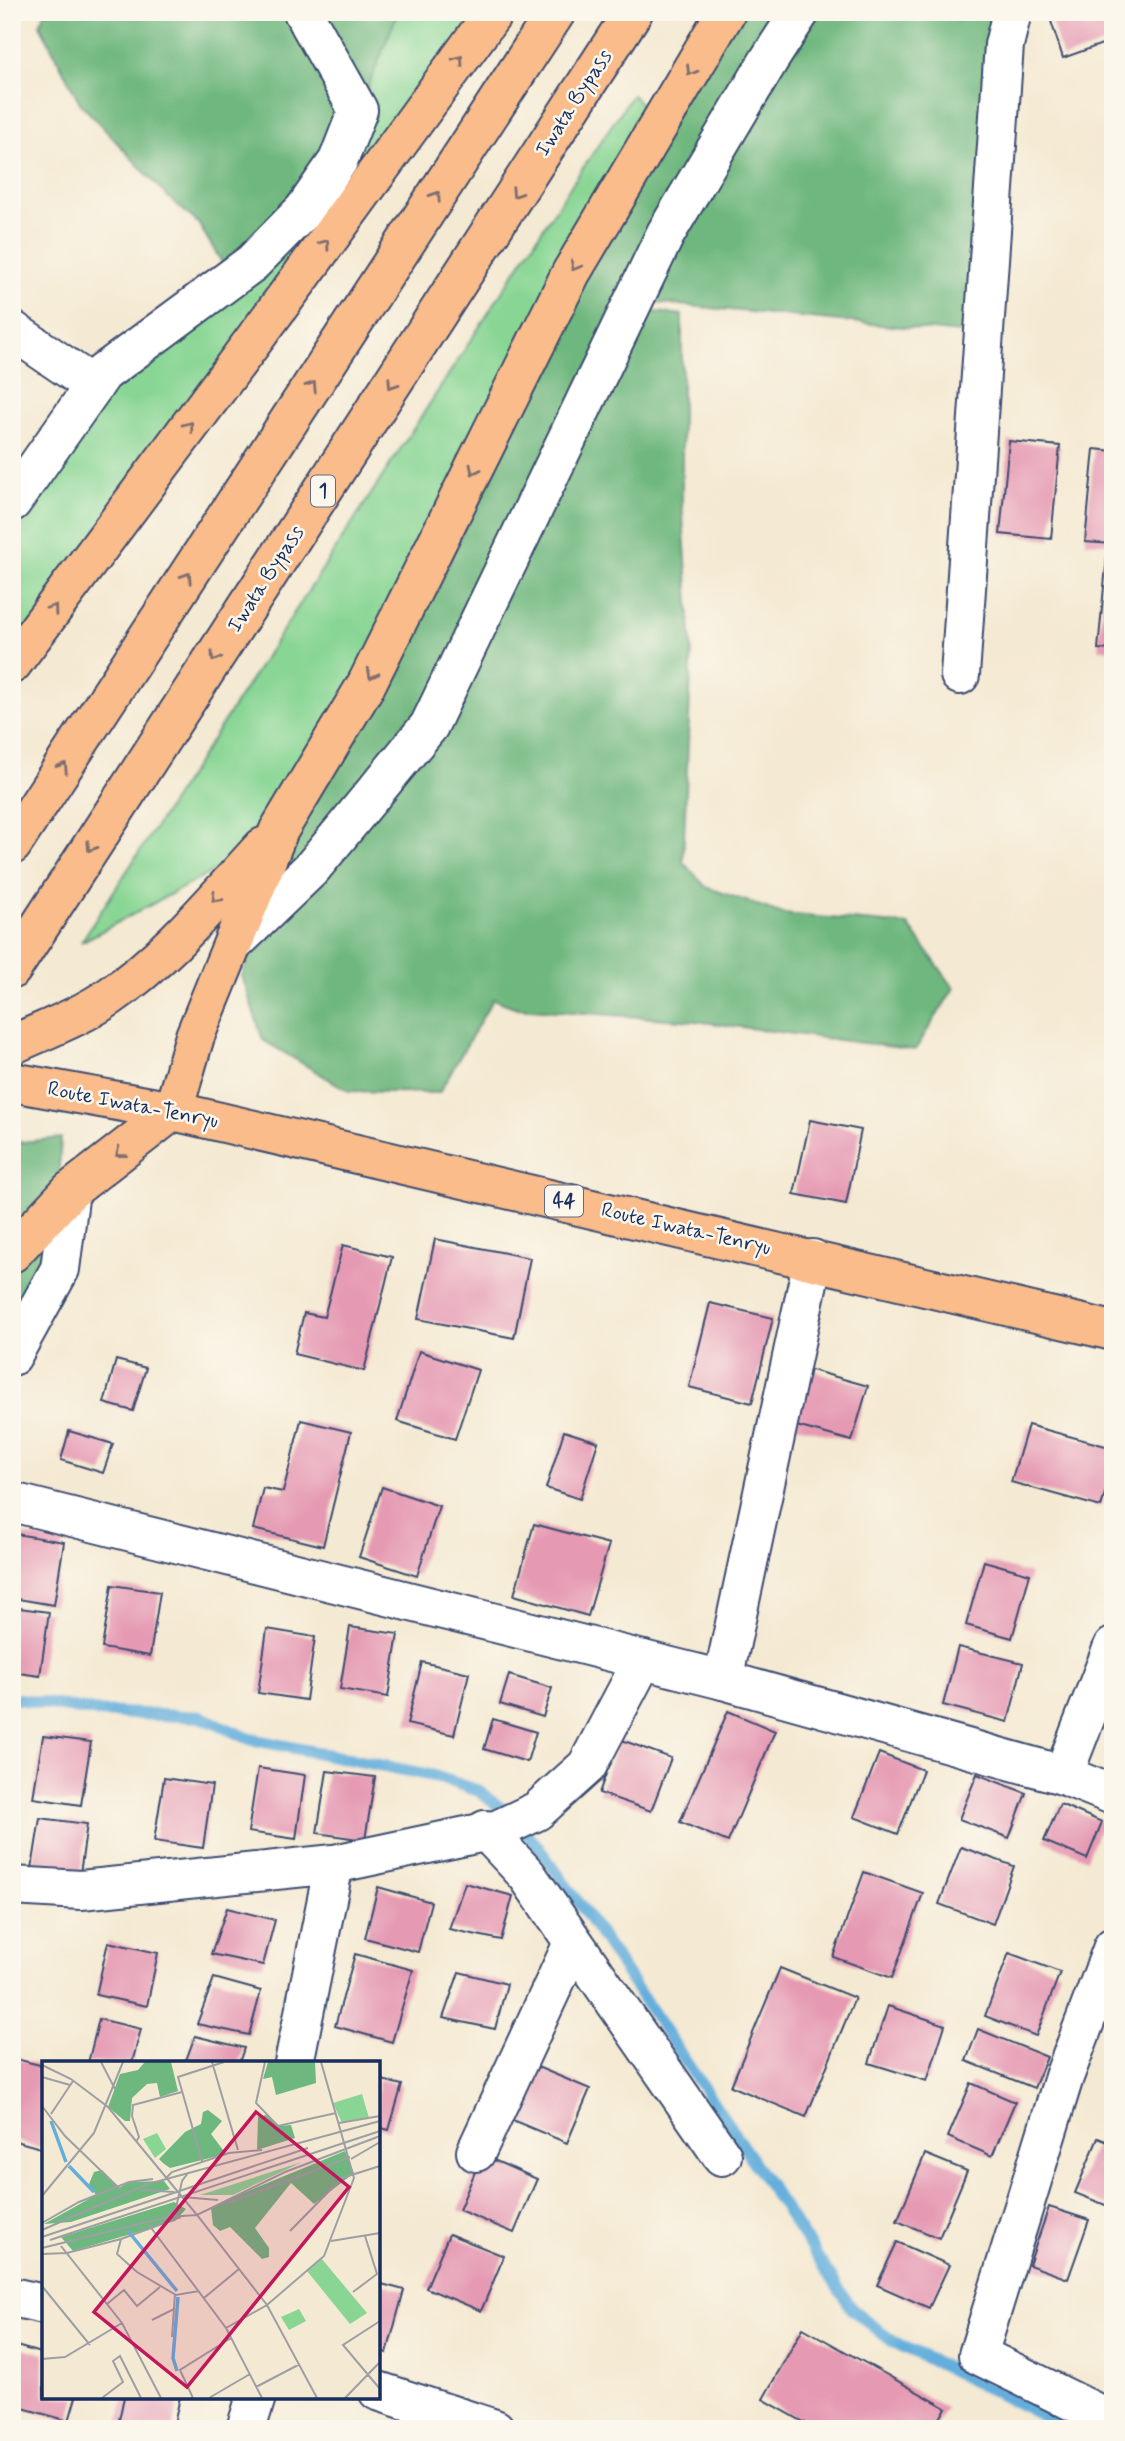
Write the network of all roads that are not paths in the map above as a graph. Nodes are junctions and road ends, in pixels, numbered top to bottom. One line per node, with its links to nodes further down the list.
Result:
1 (303, 12): 9 (street)
2 (494, 12): 11 (main road, one-way to 2)
3 (556, 12): 14 (main road, one-way to 3)
4 (633, 12): 16 (main road, Iwata Bypass / 1, one-way to 16)
5 (726, 12): 13 (main road, one-way to 13)
6 (800, 12): 15 (street)
7 (1012, 12): 12 (street)
8 (12, 330): 9 (street)
9 (94, 386): 10 (street)
10 (12, 502)
11 (12, 664)
12 (960, 675)
13 (279, 830): 15 (main road); 17 (main road, one-way to 17)
14 (12, 845)
15 (233, 944): 19 (main road)
16 (12, 969)
17 (12, 1045)
18 (12, 1082): 19 (main road, Route Iwata-Tenryu / 44)
19 (173, 1111): 20 (main road, one-way to 20); 22 (main road, Route Iwata-Tenryu / 44)
20 (70, 1191): 21 (main road); 24 (street)
21 (12, 1253)
22 (813, 1259): 23 (main road, Route Iwata-Tenryu / 44); 28 (street)
23 (1113, 1331)
24 (12, 1356)
25 (12, 1502): 27 (street)
26 (1113, 1647): 29 (street)
27 (643, 1660): 28 (street); 31 (street)
28 (723, 1680): 29 (street)
29 (1063, 1774): 30 (street)
30 (1113, 1795)
31 (492, 1829): 32 (street); 34 (street)
32 (334, 1864): 33 (street); 36 (street)
33 (12, 1886)
34 (573, 1943): 37 (street); 38 (street)
35 (1113, 1947): 41 (street)
36 (294, 2061)
37 (476, 2152)
38 (722, 2156)
39 (380, 2392): 43 (street)
40 (255, 2399): 42 (street)
41 (1113, 2421)
42 (246, 2429)
43 (495, 2429)

